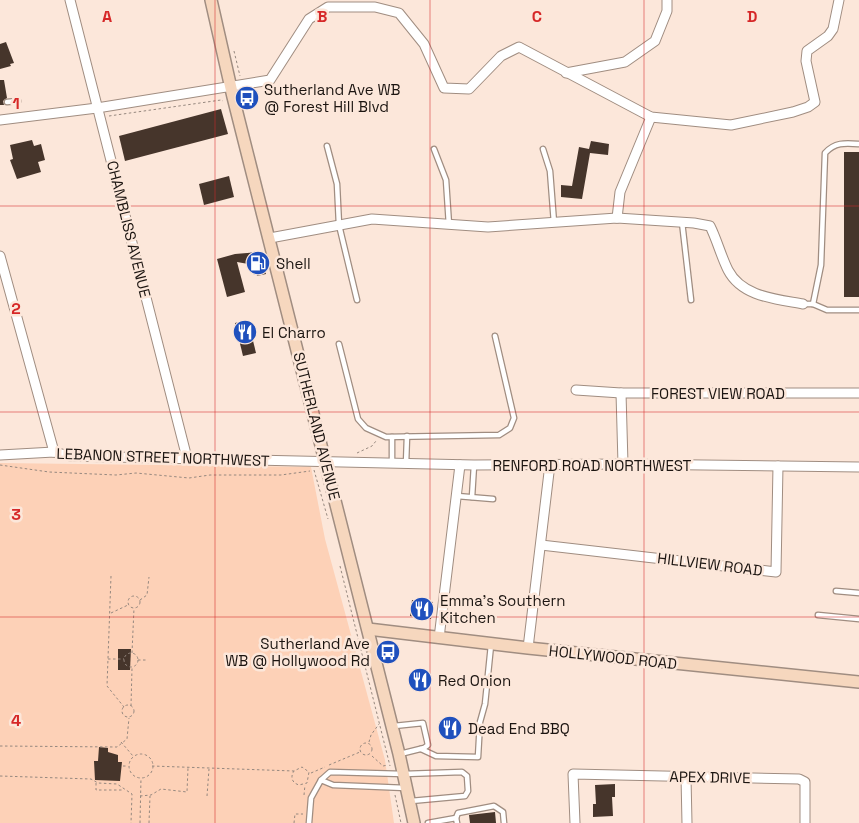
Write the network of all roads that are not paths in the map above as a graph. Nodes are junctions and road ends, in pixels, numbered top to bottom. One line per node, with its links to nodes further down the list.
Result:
1 (70, 0): 9 (street, CHAMBLISS AVENUE)
2 (210, 0): 6 (street, SUTHERLAND AVENUE)
3 (667, 0): 5 (street)
4 (839, 0): 10 (street)
5 (566, 74): 6 (street); 10 (street)
6 (230, 86): 9 (street); 21 (street, SUTHERLAND AVENUE)
7 (18, 100): 8 (lane)
8 (7, 102)
9 (99, 112): 11 (street); 37 (street, CHAMBLISS AVENUE)
10 (650, 117): 16 (street)
11 (0, 120)
12 (859, 144): 26 (lane)
13 (327, 146): 20 (lane)
14 (434, 149): 19 (lane)
15 (544, 149): 17 (lane)
16 (618, 218): 17 (street); 18 (street)
17 (554, 222): 19 (street)
18 (682, 222): 24 (lane); 25 (street)
19 (449, 224): 20 (street)
20 (339, 225): 21 (street); 23 (lane)
21 (270, 238): 38 (street, SUTHERLAND AVENUE)
22 (0, 256): 35 (street)
23 (358, 300)
24 (691, 300)
25 (803, 304): 26 (lane)
26 (813, 304): 27 (lane)
27 (859, 310)
28 (495, 336): 33 (lane)
29 (339, 344): 34 (lane)
30 (576, 390): 31 (street, FOREST VIEW ROAD)
31 (621, 392): 32 (street, FOREST VIEW ROAD); 42 (street)
32 (859, 393)
33 (407, 436): 34 (lane); 40 (lane)
34 (392, 437): 39 (lane)
35 (54, 452): 36 (street, LEBANON STREET NORTHWEST); 37 (street, LEBANON STREET NORTHWEST)
36 (0, 456)
37 (187, 458): 38 (street, LEBANON STREET NORTHWEST)
38 (326, 462): 39 (street, RENFORD ROAD NORTHWEST); 55 (street, SUTHERLAND AVENUE)
39 (392, 464): 40 (street, RENFORD ROAD NORTHWEST)
40 (406, 464): 43 (street, RENFORD ROAD NORTHWEST)
41 (550, 464): 42 (street, RENFORD ROAD NORTHWEST); 44 (street, RENFORD ROAD NORTHWEST); 50 (street)
42 (623, 464): 45 (street, RENFORD ROAD NORTHWEST)
43 (460, 465): 44 (street, RENFORD ROAD NORTHWEST); 47 (street)
44 (474, 465): 48 (lane)
45 (778, 466): 46 (street, RENFORD ROAD NORTHWEST); 50 (street, HILLVIEW ROAD)
46 (859, 467)
47 (457, 496): 48 (lane); 56 (street)
48 (472, 497): 49 (lane)
49 (493, 499)
50 (541, 545): 58 (street)
51 (836, 591): 52 (lane)
52 (859, 593)
53 (818, 615): 54 (lane)
54 (859, 619)
55 (368, 629): 56 (street, HOLLYWOOD ROAD); 60 (street, SUTHERLAND AVENUE)
56 (438, 638): 57 (street, HOLLYWOOD ROAD)
57 (491, 644): 58 (street, HOLLYWOOD ROAD); 61 (lane)
58 (528, 648): 59 (street, HOLLYWOOD ROAD)
59 (859, 682)
60 (392, 726): 61 (lane); 62 (street, SUTHERLAND AVENUE)
61 (421, 749): 62 (lane)
62 (399, 754): 63 (street, SUTHERLAND AVENUE)
63 (404, 774): 65 (lane); 66 (street, SUTHERLAND AVENUE); 67 (lane)
64 (686, 777): 74 (street, APEX DRIVE); 75 (street); 76 (street, APEX DRIVE)
65 (321, 780): 66 (lane); 69 (lane)
66 (408, 788): 67 (street, SUTHERLAND AVENUE)
67 (410, 801): 70 (street, SUTHERLAND AVENUE)
68 (456, 820): 72 (lane); 73 (lane)
69 (309, 823)
70 (414, 823)
71 (428, 823): 72 (lane)
72 (435, 823)
73 (504, 823)
74 (575, 823)
75 (687, 823)
76 (805, 823)

